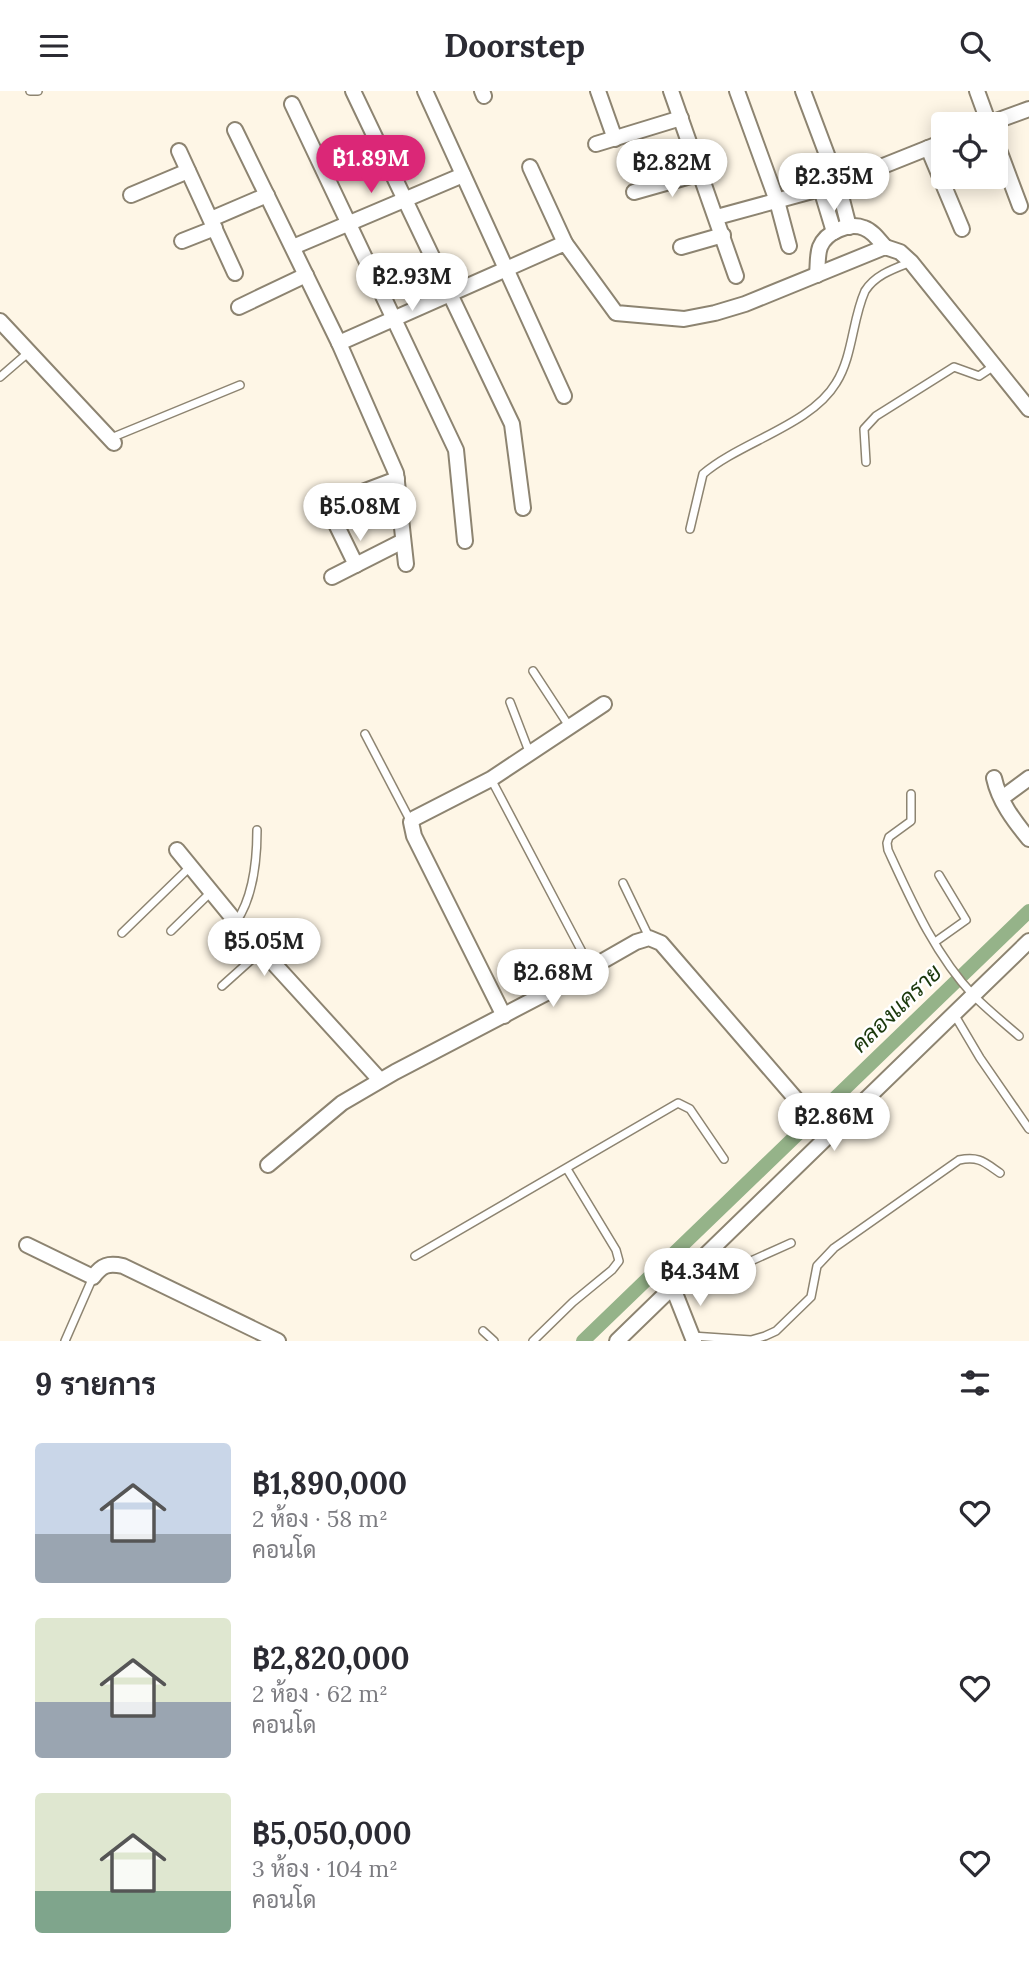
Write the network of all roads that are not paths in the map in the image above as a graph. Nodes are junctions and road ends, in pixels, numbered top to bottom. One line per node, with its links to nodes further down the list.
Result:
1 (30, 91): 2 (lane)
2 (38, 91)
3 (353, 91): 32 (street)
4 (425, 91): 26 (street)
5 (598, 91): 17 (street)
6 (671, 91): 15 (street)
7 (737, 91): 33 (street)
8 (821, 91): 10 (street)
9 (977, 91): 13 (street)
10 (804, 94): 27 (street)
11 (292, 104): 37 (street)
12 (1029, 109): 14 (street)
13 (984, 112)
14 (1008, 117)
15 (681, 118): 17 (street); 24 (street)
16 (235, 130): 31 (street)
17 (615, 139): 18 (street)
18 (596, 144)
19 (931, 147): 20 (street)
20 (928, 148): 27 (street); 39 (street)
21 (179, 152): 23 (street)
22 (530, 167): 43 (street)
23 (188, 171): 30 (street); 36 (street)
24 (701, 173): 29 (street); 35 (street)
25 (1008, 174): 34 (street)
26 (463, 175): 32 (street); 49 (street)
27 (838, 184): 28 (street); 38 (street)
28 (821, 189): 33 (street); 40 (street)
29 (634, 192)
30 (131, 195)
31 (267, 195): 36 (street); 45 (street)
32 (404, 200): 37 (street); 54 (street)
33 (777, 201): 35 (street); 44 (street)
34 (1020, 206)
35 (717, 217): 41 (street)
36 (213, 223): 42 (street); 50 (street)
37 (349, 223): 45 (street); 56 (street)
38 (849, 227): 40 (street); 47 (street)
39 (962, 229)
40 (834, 232): 52 (street)
41 (723, 235): 46 (street); 53 (street)
42 (182, 241)
43 (565, 243): 49 (street); 52 (street)
44 (789, 246)
45 (293, 247): 51 (street)
46 (681, 247)
47 (885, 247): 48 (street); 52 (street)
48 (911, 262): 60 (street); 71 (lane)
49 (506, 269): 54 (street); 63 (street)
50 (236, 273)
51 (306, 275): 55 (street); 58 (street)
52 (817, 275)
53 (736, 276)
54 (450, 294): 56 (street); 69 (street)
55 (239, 307)
56 (395, 319): 58 (street); 73 (street)
57 (0, 321): 59 (street)
58 (339, 343): 67 (street)
59 (29, 352): 61 (lane); 65 (street)
60 (994, 366): 64 (street); 66 (lane)
61 (0, 377)
62 (240, 385): 65 (lane)
63 (564, 396)
64 (1029, 409)
65 (112, 441)
66 (866, 463)
67 (397, 479): 68 (street); 72 (street)
68 (352, 496)
69 (523, 508)
70 (336, 524): 75 (street)
71 (690, 529)
72 (403, 541): 74 (street); 75 (street)
73 (465, 541)
74 (405, 564)
75 (356, 565): 76 (street)
76 (332, 577)
77 (533, 671): 80 (lane)
78 (510, 702): 82 (lane)
79 (604, 704): 80 (street)
80 (570, 727): 82 (street)
81 (365, 734): 88 (lane)
82 (530, 754): 85 (street)
83 (994, 778): 87 (street)
84 (1029, 778): 87 (street)
85 (491, 779): 88 (street); 103 (lane)
86 (911, 794): 101 (lane)
87 (1002, 798): 90 (street)
88 (411, 822): 107 (street)
89 (257, 830): 96 (lane)
90 (1029, 839)
91 (177, 850): 92 (street)
92 (191, 866): 95 (street); 98 (lane)
93 (939, 875): 101 (lane)
94 (623, 883): 99 (lane)
95 (211, 892): 96 (street); 97 (lane)
96 (236, 922): 102 (street)
97 (171, 931)
98 (122, 933)
99 (649, 938): 103 (street); 111 (street)
100 (1029, 941): 105 (street)
101 (935, 942): 105 (lane)
102 (262, 950): 104 (lane); 109 (street)
103 (590, 967): 107 (street)
104 (222, 986)
105 (973, 995): 106 (street); 108 (lane)
106 (954, 1014): 110 (lane); 111 (street)
107 (504, 1016): 109 (street)
108 (1019, 1036)
109 (380, 1080): 113 (street)
110 (1029, 1129)
111 (827, 1135): 118 (street)
112 (724, 1159): 114 (lane)
113 (268, 1165)
114 (567, 1169): 119 (lane); 127 (lane)
115 (1000, 1173): 123 (lane)
116 (791, 1243): 118 (lane)
117 (27, 1245): 120 (street)
118 (713, 1246): 121 (street)
119 (415, 1256)
120 (93, 1277): 124 (lane); 125 (street)
121 (673, 1288): 123 (street); 128 (street)
122 (483, 1331): 126 (lane)
123 (693, 1339)
124 (65, 1341)
125 (278, 1341)
126 (494, 1341)
127 (533, 1341)
128 (617, 1341)

